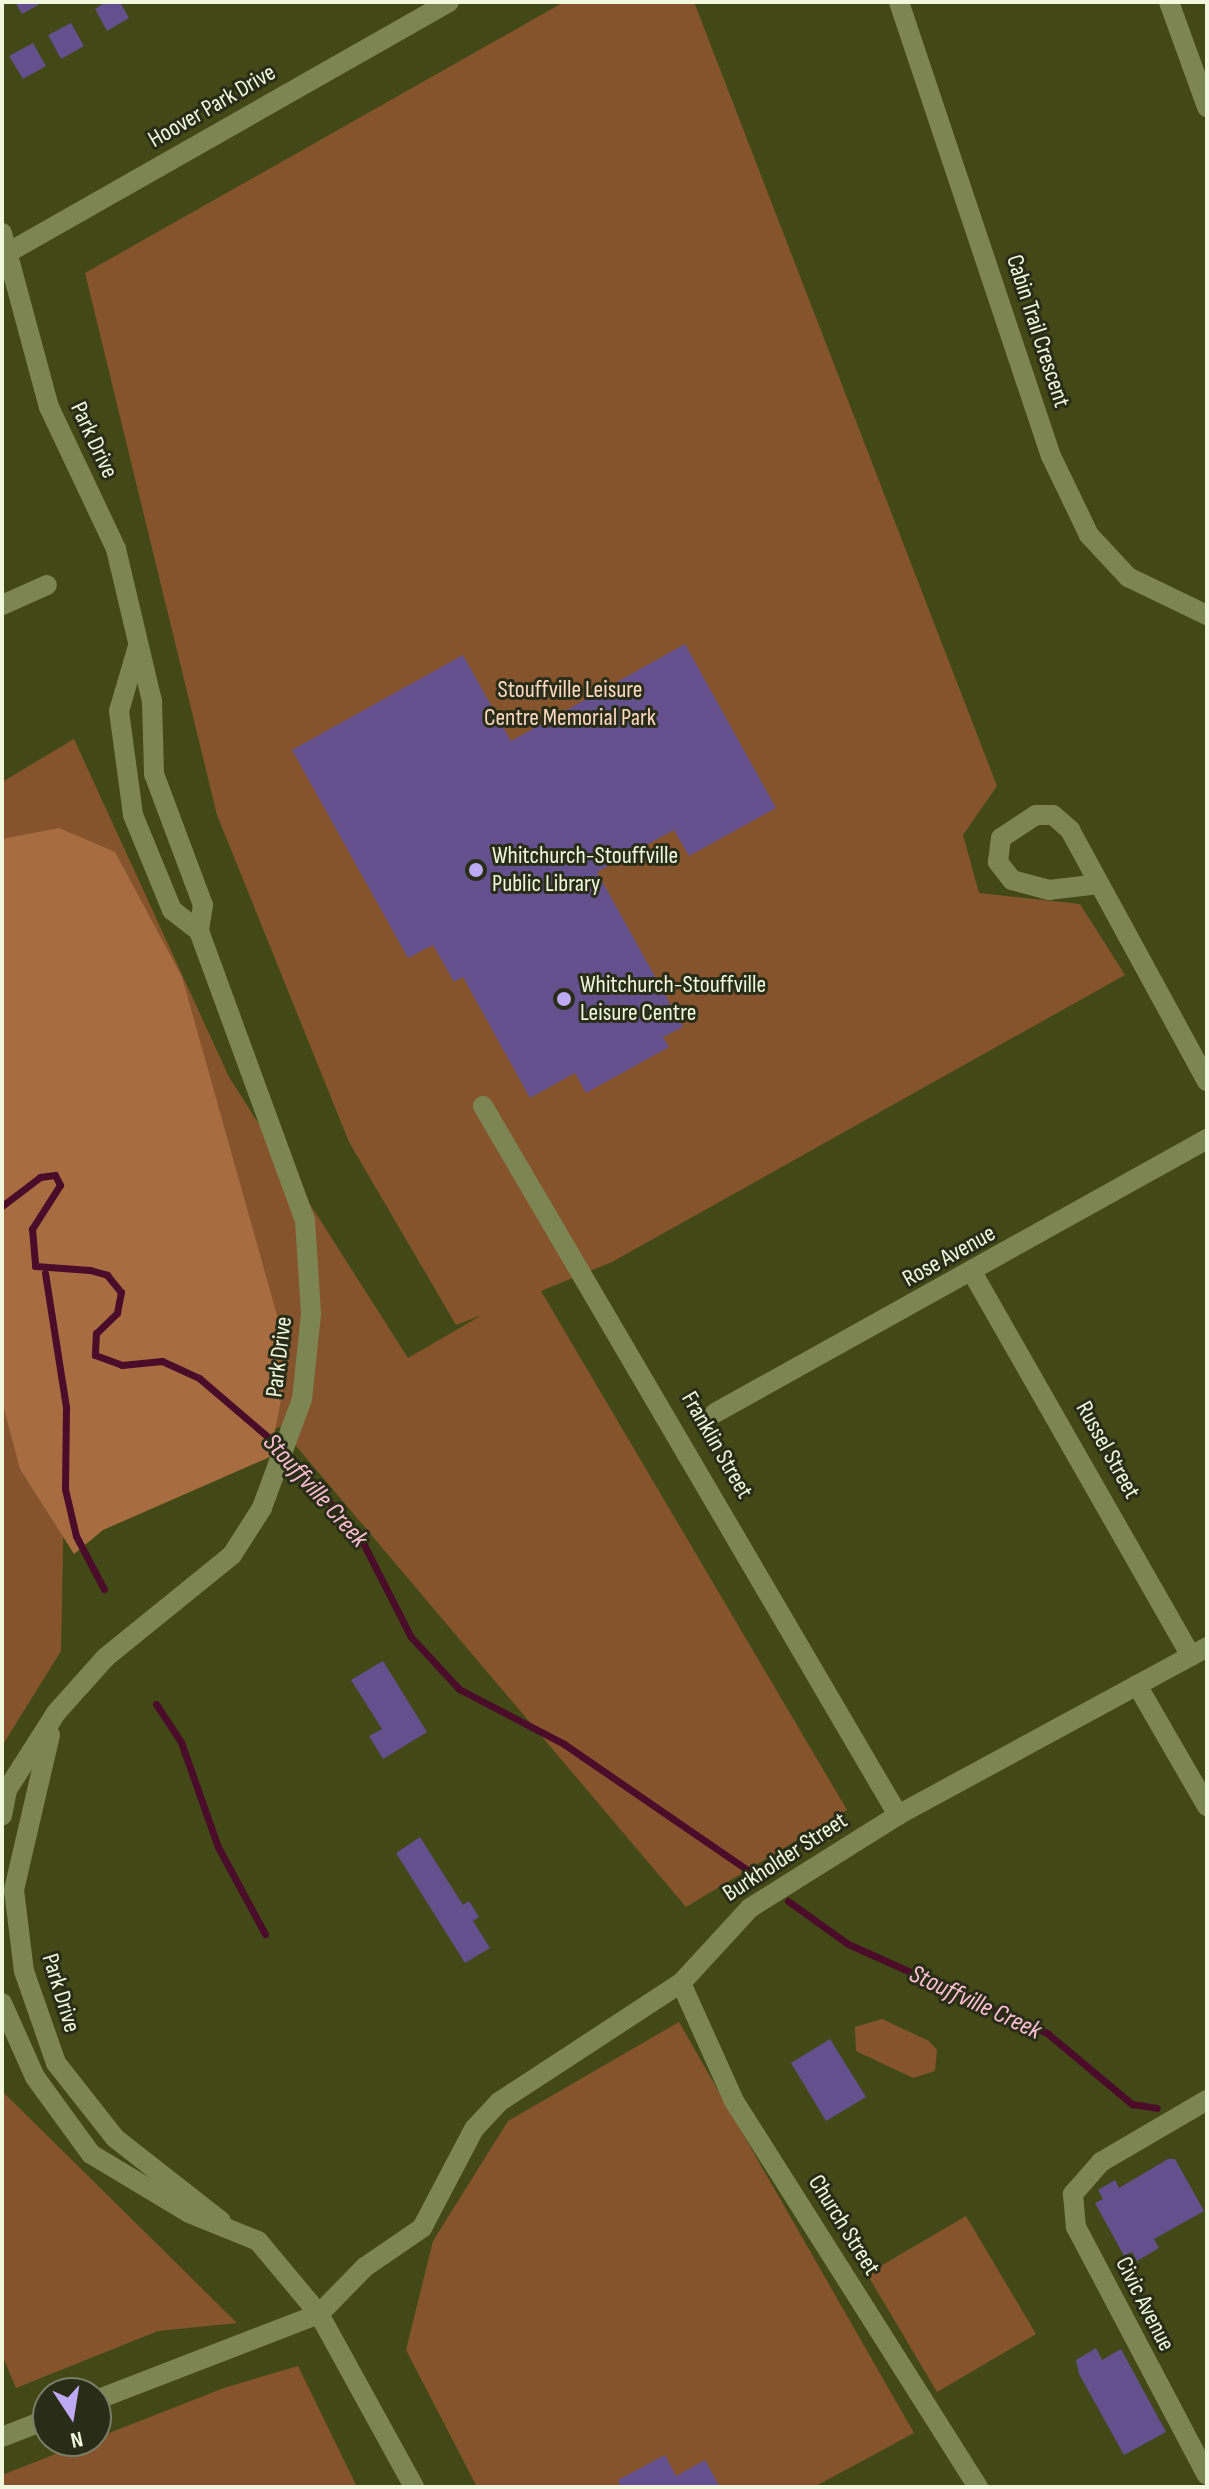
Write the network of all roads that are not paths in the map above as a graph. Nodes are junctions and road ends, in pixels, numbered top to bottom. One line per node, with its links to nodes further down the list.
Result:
1 (449, 2): 5 (street, Hoover Park Drive)
2 (899, 2): 8 (street, Cabin Trail Crescent)
3 (1169, 2): 4 (street)
4 (1207, 107)
5 (4, 247): 9 (street, Park Drive)
6 (47, 585): 7 (street)
7 (2, 605)
8 (1207, 615)
9 (138, 646): 11 (street, Park Drive); 11 (street, Park Drive)
10 (1099, 884): 10 (street); 12 (street)
11 (199, 931): 19 (street, Park Drive)
12 (1207, 1081)
13 (483, 1106): 21 (street, Franklin Street)
14 (1207, 1139): 15 (street, Rose Avenue)
15 (972, 1272): 16 (street, Rose Avenue); 17 (street, Russel Street)
16 (715, 1413)
17 (1199, 1652): 18 (street, Burkholder Street)
18 (1137, 1685): 20 (street); 21 (street, Burkholder Street)
19 (56, 1713): 22 (street, Park Drive); 26 (street, Park Drive)
20 (1207, 1806)
21 (898, 1815): 23 (street, Burkholder Street)
22 (2, 1816)
23 (681, 1983): 27 (street, Burkholder Street); 33 (street, Church Street)
24 (2, 2003): 26 (street, Park Drive)
25 (1207, 2100): 31 (street, Civic Avenue)
26 (221, 2221): 27 (street, Park Drive)
27 (319, 2314): 28 (street); 32 (street, Park Drive)
28 (112, 2394)
29 (32, 2425): 30 (street)
30 (2, 2437)
31 (1207, 2475)
32 (414, 2487)
33 (978, 2487)

